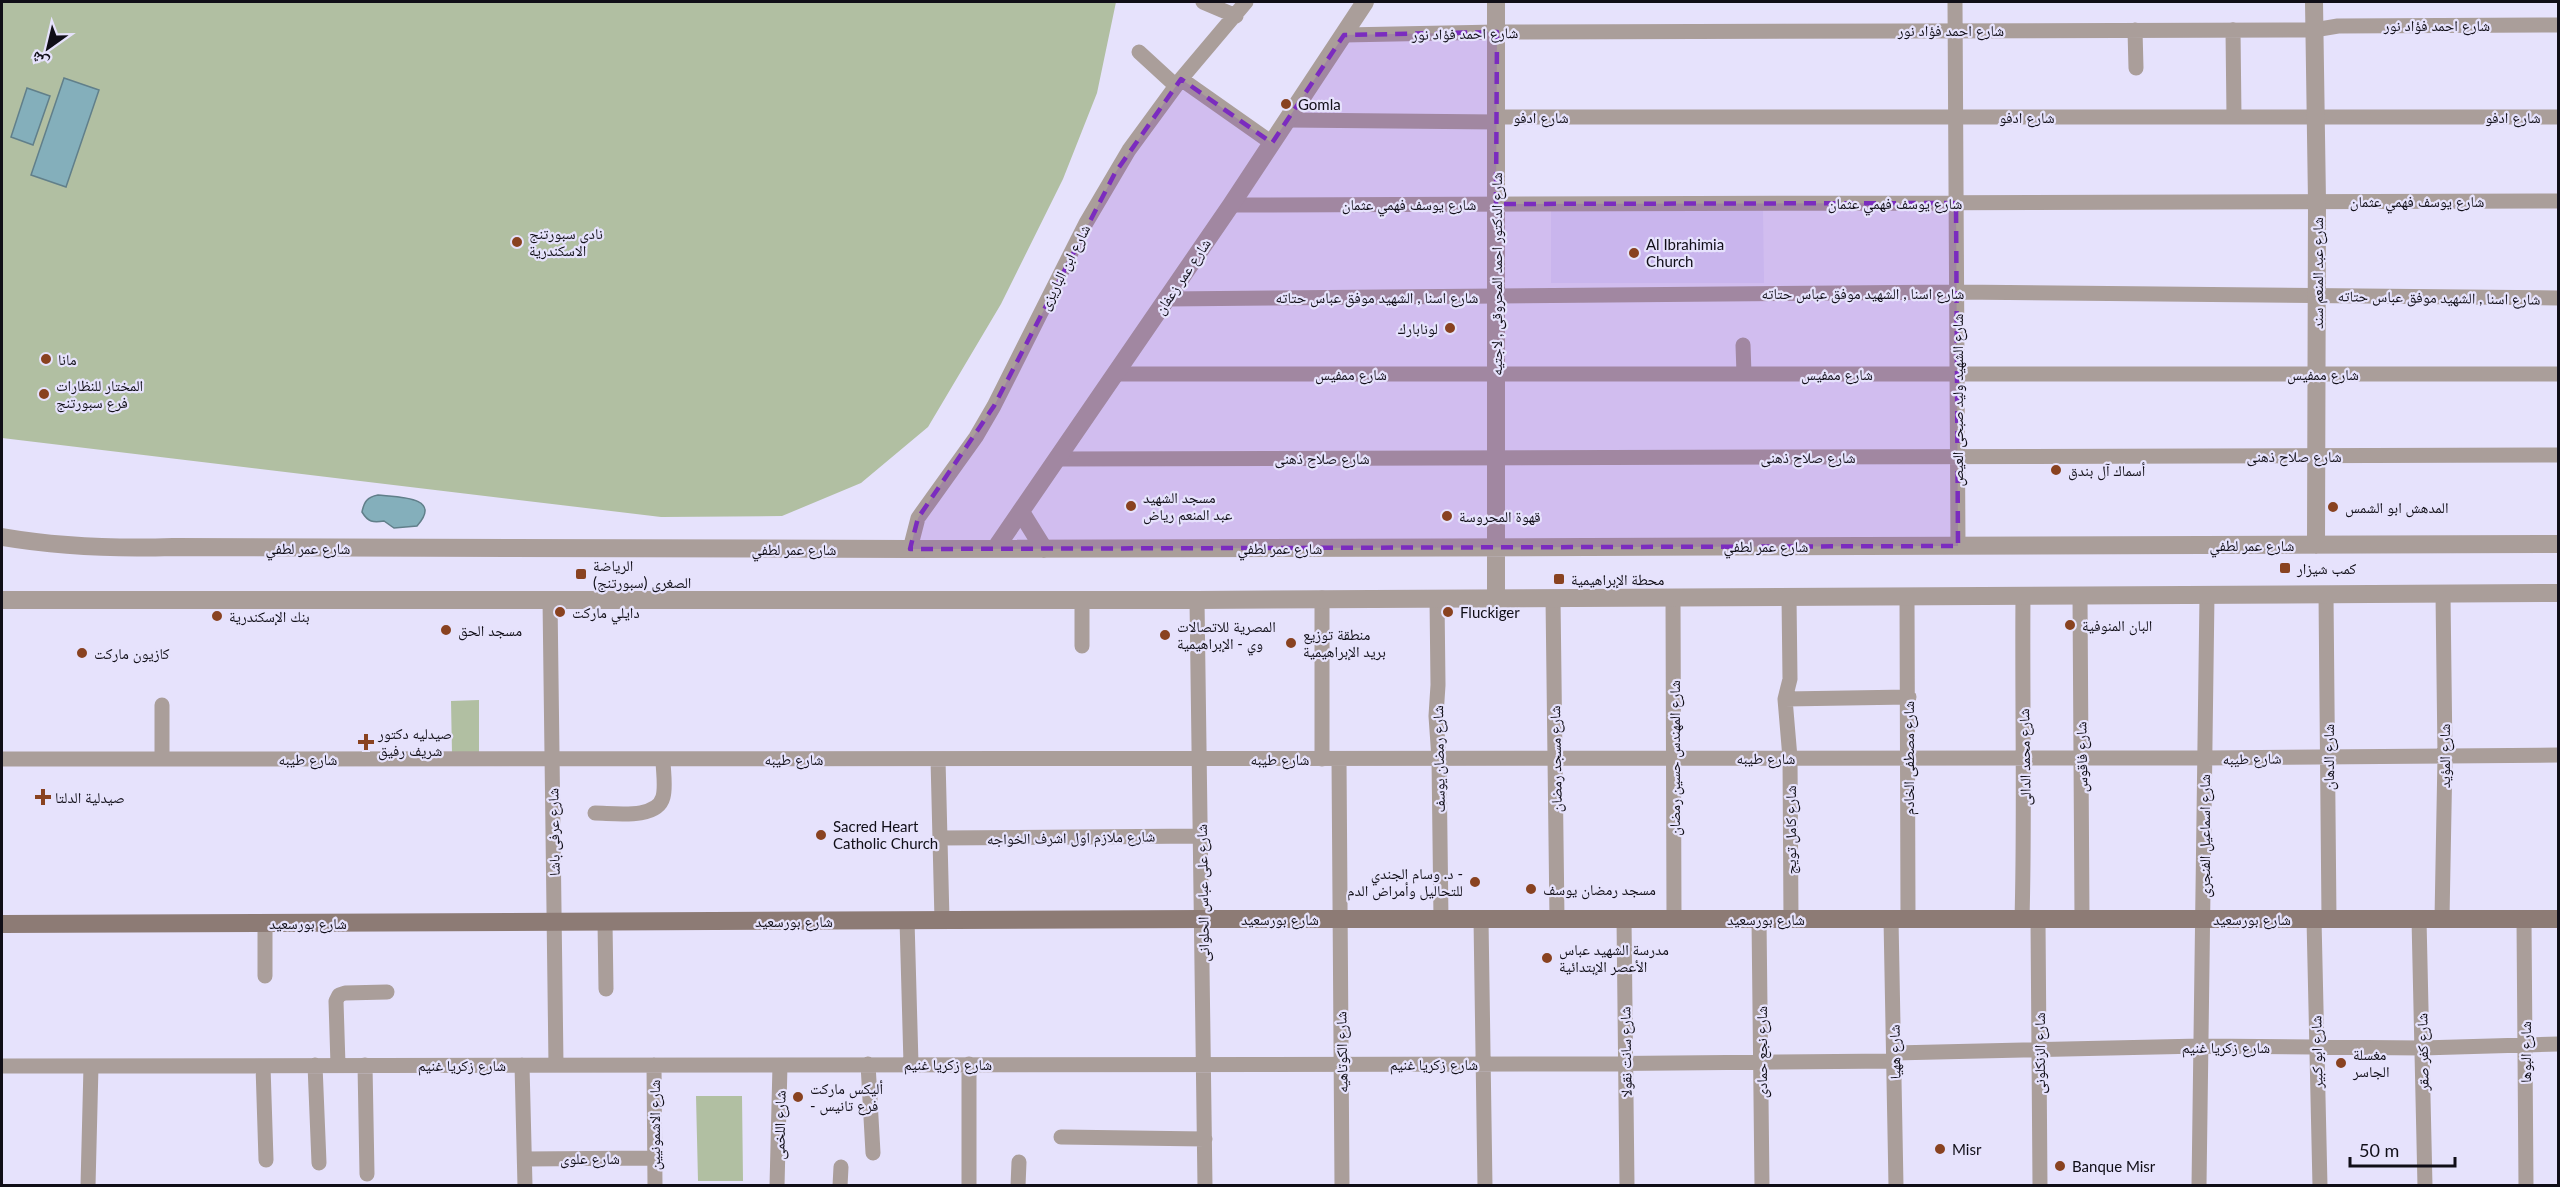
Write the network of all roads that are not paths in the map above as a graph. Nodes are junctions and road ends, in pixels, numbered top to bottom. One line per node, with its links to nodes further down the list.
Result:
1 (1203, 2): 7 (street)
2 (1246, 2): 7 (street, شارع ابن الباريزى)
3 (1365, 2): 14 (street, شارع عمر زعفان)
4 (1496, 2): 13 (street, شارع الدكتور احمد المحروقى , لاجتيه)
5 (1955, 2): 9 (street, شارع الشهيد وليد صبحى العيص)
6 (2314, 2): 12 (street, شارع عبد المنعم سند)
7 (1236, 16): 17 (street, شارع ابن الباريزى)
8 (2559, 25): 12 (street, شارع احمد فؤاد نور)
9 (1955, 30): 10 (street, شارع احمد فؤاد نور); 13 (street, شارع احمد فؤاد نور); 18 (street, شارع الشهيد وليد صبحى العيص)
10 (2135, 30): 11 (street, شارع احمد فؤاد نور); 16 (street)
11 (2233, 30): 12 (street, شارع احمد فؤاد نور); 19 (street)
12 (2314, 30): 20 (street, شارع عبد المنعم سند)
13 (1497, 32): 14 (street, شارع احمد فؤاد نور); 23 (street, شارع الدكتور احمد المحروقى , لاجتيه)
14 (1344, 35): 22 (street, شارع عمر زعفان)
15 (1139, 52): 17 (street)
16 (2136, 68)
17 (1178, 82): 24 (street); 53 (street, شارع ابن الباريزى)
18 (1956, 117): 19 (street, شارع ادفو); 23 (street, شارع ادفو); 27 (street, شارع الشهيد وليد صبحى العيص)
19 (2234, 117): 20 (street, شارع ادفو)
20 (2315, 117): 21 (street, شارع ادفو); 26 (street, شارع عبد المنعم سند)
21 (2559, 117)
22 (1287, 120): 23 (street, شارع ادفو); 24 (street, شارع عمر زعفان)
23 (1496, 120): 28 (street, شارع الدكتور احمد المحروقى , لاجتيه)
24 (1272, 143): 29 (street, شارع عمر زعفان)
25 (2559, 201): 26 (street, شارع يوسف فهمي عثمان)
26 (2317, 202): 27 (street, شارع يوسف فهمي عثمان); 32 (street, شارع عبد المنعم سند)
27 (1956, 203): 28 (street, شارع يوسف فهمي عثمان); 30 (street, شارع الشهيد وليد صبحى العيص)
28 (1496, 204): 29 (street, شارع يوسف فهمي عثمان); 31 (street, شارع الدكتور احمد المحروقى , لاجتيه)
29 (1231, 205): 34 (street, شارع عمر زعفان)
30 (1956, 292): 31 (street, شارع اسنا , الشهيد موفق عباس حتاته); 32 (street, شارع اسنا , الشهيد موفق عباس حتاته); 39 (street, شارع الشهيد وليد صبحى العيص)
31 (1496, 296): 34 (street, شارع اسنا , الشهيد موفق عباس حتاته); 37 (street, شارع الدكتور احمد المحروقى , لاجتيه)
32 (2317, 296): 33 (street, شارع اسنا , الشهيد موفق عباس حتاته); 40 (street, شارع عبد المنعم سند)
33 (2559, 298)
34 (1167, 299): 36 (street, شارع عمر زعفان)
35 (1743, 345): 38 (street)
36 (1116, 374): 37 (street, شارع ممفيس); 46 (street, شارع عمر زعفان)
37 (1496, 374): 38 (street, شارع ممفيس); 45 (street, شارع الدكتور احمد المحروقى , لاجتيه)
38 (1744, 374): 39 (street, شارع ممفيس)
39 (1957, 374): 40 (street, شارع ممفيس); 44 (street, شارع الشهيد وليد صبحى العيص)
40 (2317, 374): 41 (street, شارع ممفيس); 43 (street, شارع عبد المنعم سند)
41 (2559, 374)
42 (2559, 455): 43 (street, شارع صلاح ذهنى)
43 (2316, 456): 44 (street, شارع صلاح ذهنى); 50 (street, شارع عبد المنعم سند)
44 (1958, 457): 45 (street, شارع صلاح ذهنى); 51 (street, شارع الشهيد وليد صبحى العيص)
45 (1496, 458): 46 (street, شارع صلاح ذهنى); 52 (street, شارع الدكتور احمد المحروقى , لاجتيه)
46 (1058, 459): 47 (street, شارع عمر زعفان)
47 (1021, 512): 54 (street, شارع عمر زعفان); 55 (street)
48 (2, 537): 53 (street, شارع عمر لطفي)
49 (2559, 544): 50 (street, شارع عمر لطفي)
50 (2316, 545): 51 (street, شارع عمر لطفي)
51 (1958, 546): 52 (street, شارع عمر لطفي)
52 (1496, 547): 55 (street, شارع عمر لطفي); 66 (street, شارع الدكتور احمد المحروقى , لاجتيه)
53 (910, 549): 54 (street, شارع عمر لطفي)
54 (995, 549): 55 (street, شارع عمر لطفي)
55 (1044, 549)
56 (2559, 593): 58 (street)
57 (2326, 594): 58 (street); 59 (street); 79 (street, شارع الدهان)
58 (2443, 594): 78 (street, شارع المؤيد)
59 (2206, 595): 61 (street); 85 (street, شارع اسماعيل الفنجرى)
60 (2023, 596): 61 (street); 63 (street); 83 (street, شارع محمد الدالى)
61 (2080, 596): 84 (street, شارع فاقوس)
62 (1789, 597): 63 (street); 68 (street); 75 (street, شارع كامل تويج)
63 (1907, 597): 74 (street, شارع مصطفى الخادم)
64 (1322, 598): 65 (street); 72 (street); 92 (street)
65 (1437, 598): 66 (street); 94 (street, شارع رمضان يوسف)
66 (1496, 598): 67 (street)
67 (1553, 598): 68 (street); 95 (street, شارع مسجد رمضان)
68 (1673, 598): 80 (street, شارع المهندس حسين رمضان)
69 (550, 599): 70 (street); 71 (street); 88 (street, شارع عرفى باشا)
70 (2, 600)
71 (1082, 600): 72 (street); 73 (street)
72 (1197, 600): 91 (street, شارع على عباس الحلوانى)
73 (1082, 646)
74 (1909, 697): 75 (street); 82 (street, شارع مصطفى الخادم)
75 (1785, 699): 81 (street, شارع كامل تويج)
76 (162, 705): 87 (street)
77 (2559, 755): 78 (street, شارع طيبه)
78 (2445, 756): 79 (street, شارع طيبه); 113 (street, شارع المؤيد)
79 (2328, 757): 85 (street, شارع طيبه); 111 (street, شارع الدهان)
80 (1674, 758): 81 (street, شارع طيبه); 95 (street, شارع طيبه); 104 (street, شارع المهندس حسين رمضان)
81 (1790, 758): 82 (street, شارع طيبه); 106 (street, شارع كامل تويج)
82 (1909, 758): 83 (street, شارع طيبه); 107 (street, شارع مصطفى الخادم)
83 (2022, 758): 84 (street, شارع طيبه); 108 (street, شارع محمد الدالى)
84 (2081, 758): 85 (street, شارع طيبه); 109 (street, شارع فاقوس)
85 (2205, 758): 110 (street, شارع اسماعيل الفنجرى)
86 (2, 759): 87 (street, شارع طيبه)
87 (162, 759): 88 (street, شارع طيبه)
88 (552, 759): 89 (street, شارع طيبه); 119 (street, شارع عرفى باشا)
89 (663, 759): 90 (street, شارع طيبه); 96 (street)
90 (938, 759): 91 (street, شارع طيبه); 98 (street)
91 (1200, 759): 92 (street, شارع طيبه); 97 (street, شارع على عباس الحلوانى)
92 (1322, 759): 93 (street, شارع طيبه)
93 (1339, 759): 94 (street, شارع طيبه); 99 (street, شارع الكوتاهيه)
94 (1439, 759): 95 (street, شارع طيبه); 100 (street, شارع رمضان يوسف)
95 (1555, 759): 102 (street, شارع مسجد رمضان)
96 (595, 813)
97 (1201, 836): 98 (street, شارع ملازم اول اشرف الخواجه); 117 (street, شارع على عباس الحلوانى)
98 (940, 838): 116 (street)
99 (1340, 919): 100 (main road, شارع بورسعيد); 117 (main road, شارع بورسعيد); 138 (street, شارع الكوتاهيه)
100 (1441, 919): 101 (main road, شارع بورسعيد)
101 (1481, 919): 102 (main road, شارع بورسعيد); 139 (street)
102 (1557, 919): 103 (main road, شارع بورسعيد)
103 (1624, 919): 104 (main road, شارع بورسعيد); 140 (street, شارع سانت نقولا)
104 (1674, 919): 105 (main road, شارع بورسعيد)
105 (1759, 919): 106 (main road, شارع بورسعيد); 133 (street, شارع نجع حمادى)
106 (1791, 919): 107 (main road, شارع بورسعيد)
107 (1900, 919): 108 (main road, شارع بورسعيد); 132 (street, شارع ههيا)
108 (2030, 919): 109 (main road, شارع بورسعيد); 131 (street, شارع الزنكلونى)
109 (2082, 919): 110 (main road, شارع بورسعيد)
110 (2204, 919): 111 (main road, شارع بورسعيد); 128 (street, شارع اسماعيل الفنجرى)
111 (2321, 919): 112 (main road, شارع بورسعيد); 129 (street, شارع ابو كبير)
112 (2419, 919): 113 (main road, شارع بورسعيد); 130 (street, شارع كفر صقر)
113 (2442, 919): 114 (main road, شارع بورسعيد)
114 (2524, 919): 115 (main road, شارع بورسعيد); 127 (street, شارع البوها)
115 (2559, 919)
116 (942, 920): 117 (main road, شارع بورسعيد); 118 (main road, شارع بورسعيد)
117 (1203, 920): 137 (street, شارع على عباس الحلوانى)
118 (907, 921): 120 (main road, شارع بورسعيد); 135 (street)
119 (554, 922): 120 (main road, شارع بورسعيد); 121 (main road, شارع بورسعيد); 145 (street, شارع عرفى باشا)
120 (605, 922): 124 (street)
121 (265, 923): 122 (main road, شارع بورسعيد); 123 (street)
122 (2, 924)
123 (265, 976)
124 (606, 989)
125 (387, 992): 142 (street)
126 (2559, 1044): 127 (street, شارع زكريا غنيم)
127 (2525, 1045): 130 (street, شارع زكريا غنيم); 178 (street, شارع البوها)
128 (2201, 1046): 129 (street, شارع زكريا غنيم); 131 (street, شارع زكريا غنيم); 175 (street, شارع اسماعيل الفنجرى)
129 (2316, 1047): 130 (street, شارع زكريا غنيم); 176 (street, شارع ابو كبير)
130 (2422, 1048): 177 (street, شارع كفر صقر)
131 (2039, 1050): 132 (street, شارع زكريا غنيم); 174 (street, شارع الزنكلونى)
132 (1894, 1057): 133 (street, شارع زكريا غنيم); 173 (street, شارع ههيا)
133 (1761, 1062): 140 (street, شارع زكريا غنيم); 172 (street, شارع نجع حمادى)
134 (868, 1064): 135 (street, شارع زكريا غنيم); 147 (street, شارع زكريا غنيم); 153 (street)
135 (911, 1064): 136 (street, شارع زكريا غنيم)
136 (969, 1064): 137 (street, شارع زكريا غنيم); 166 (street)
137 (1204, 1064): 138 (street, شارع زكريا غنيم); 152 (street, شارع على عباس الحلوانى)
138 (1341, 1064): 139 (street, شارع زكريا غنيم); 169 (street, شارع الكوتاهيه)
139 (1483, 1064): 140 (street, شارع زكريا غنيم); 170 (street)
140 (1625, 1064): 171 (street, شارع سانت نقولا)
141 (315, 1065): 142 (street, شارع زكريا غنيم); 150 (street, شارع زكريا غنيم); 158 (street)
142 (338, 1065): 143 (street, شارع زكريا غنيم)
143 (365, 1065): 144 (street, شارع زكريا غنيم); 160 (street)
144 (522, 1065): 145 (street, شارع زكريا غنيم); 155 (street)
145 (556, 1065): 146 (street, شارع زكريا غنيم)
146 (654, 1065): 147 (street, شارع زكريا غنيم); 154 (street, شارع الاشمونيين)
147 (780, 1065): 164 (street, شارع اللخمى)
148 (2, 1066): 149 (street, شارع زكريا غنيم)
149 (91, 1066): 150 (street, شارع زكريا غنيم); 161 (street)
150 (263, 1066): 156 (street)
151 (1061, 1137): 152 (street)
152 (1204, 1139): 168 (street, شارع على عباس الحلوانى)
153 (873, 1154)
154 (655, 1158): 155 (street, شارع علوى); 163 (street, شارع الاشمونيين)
155 (525, 1159): 162 (street)
156 (266, 1160)
157 (1019, 1162): 167 (street)
158 (319, 1164)
159 (841, 1167): 165 (street)
160 (367, 1174)
161 (88, 1185)
162 (525, 1185)
163 (655, 1185)
164 (777, 1185)
165 (840, 1185)
166 (969, 1185)
167 (1018, 1185)
168 (1205, 1185)
169 (1342, 1185)
170 (1485, 1185)
171 (1627, 1185)
172 (1762, 1185)
173 (1896, 1185)
174 (2040, 1185)
175 (2199, 1185)
176 (2320, 1185)
177 (2426, 1185)
178 (2526, 1185)

